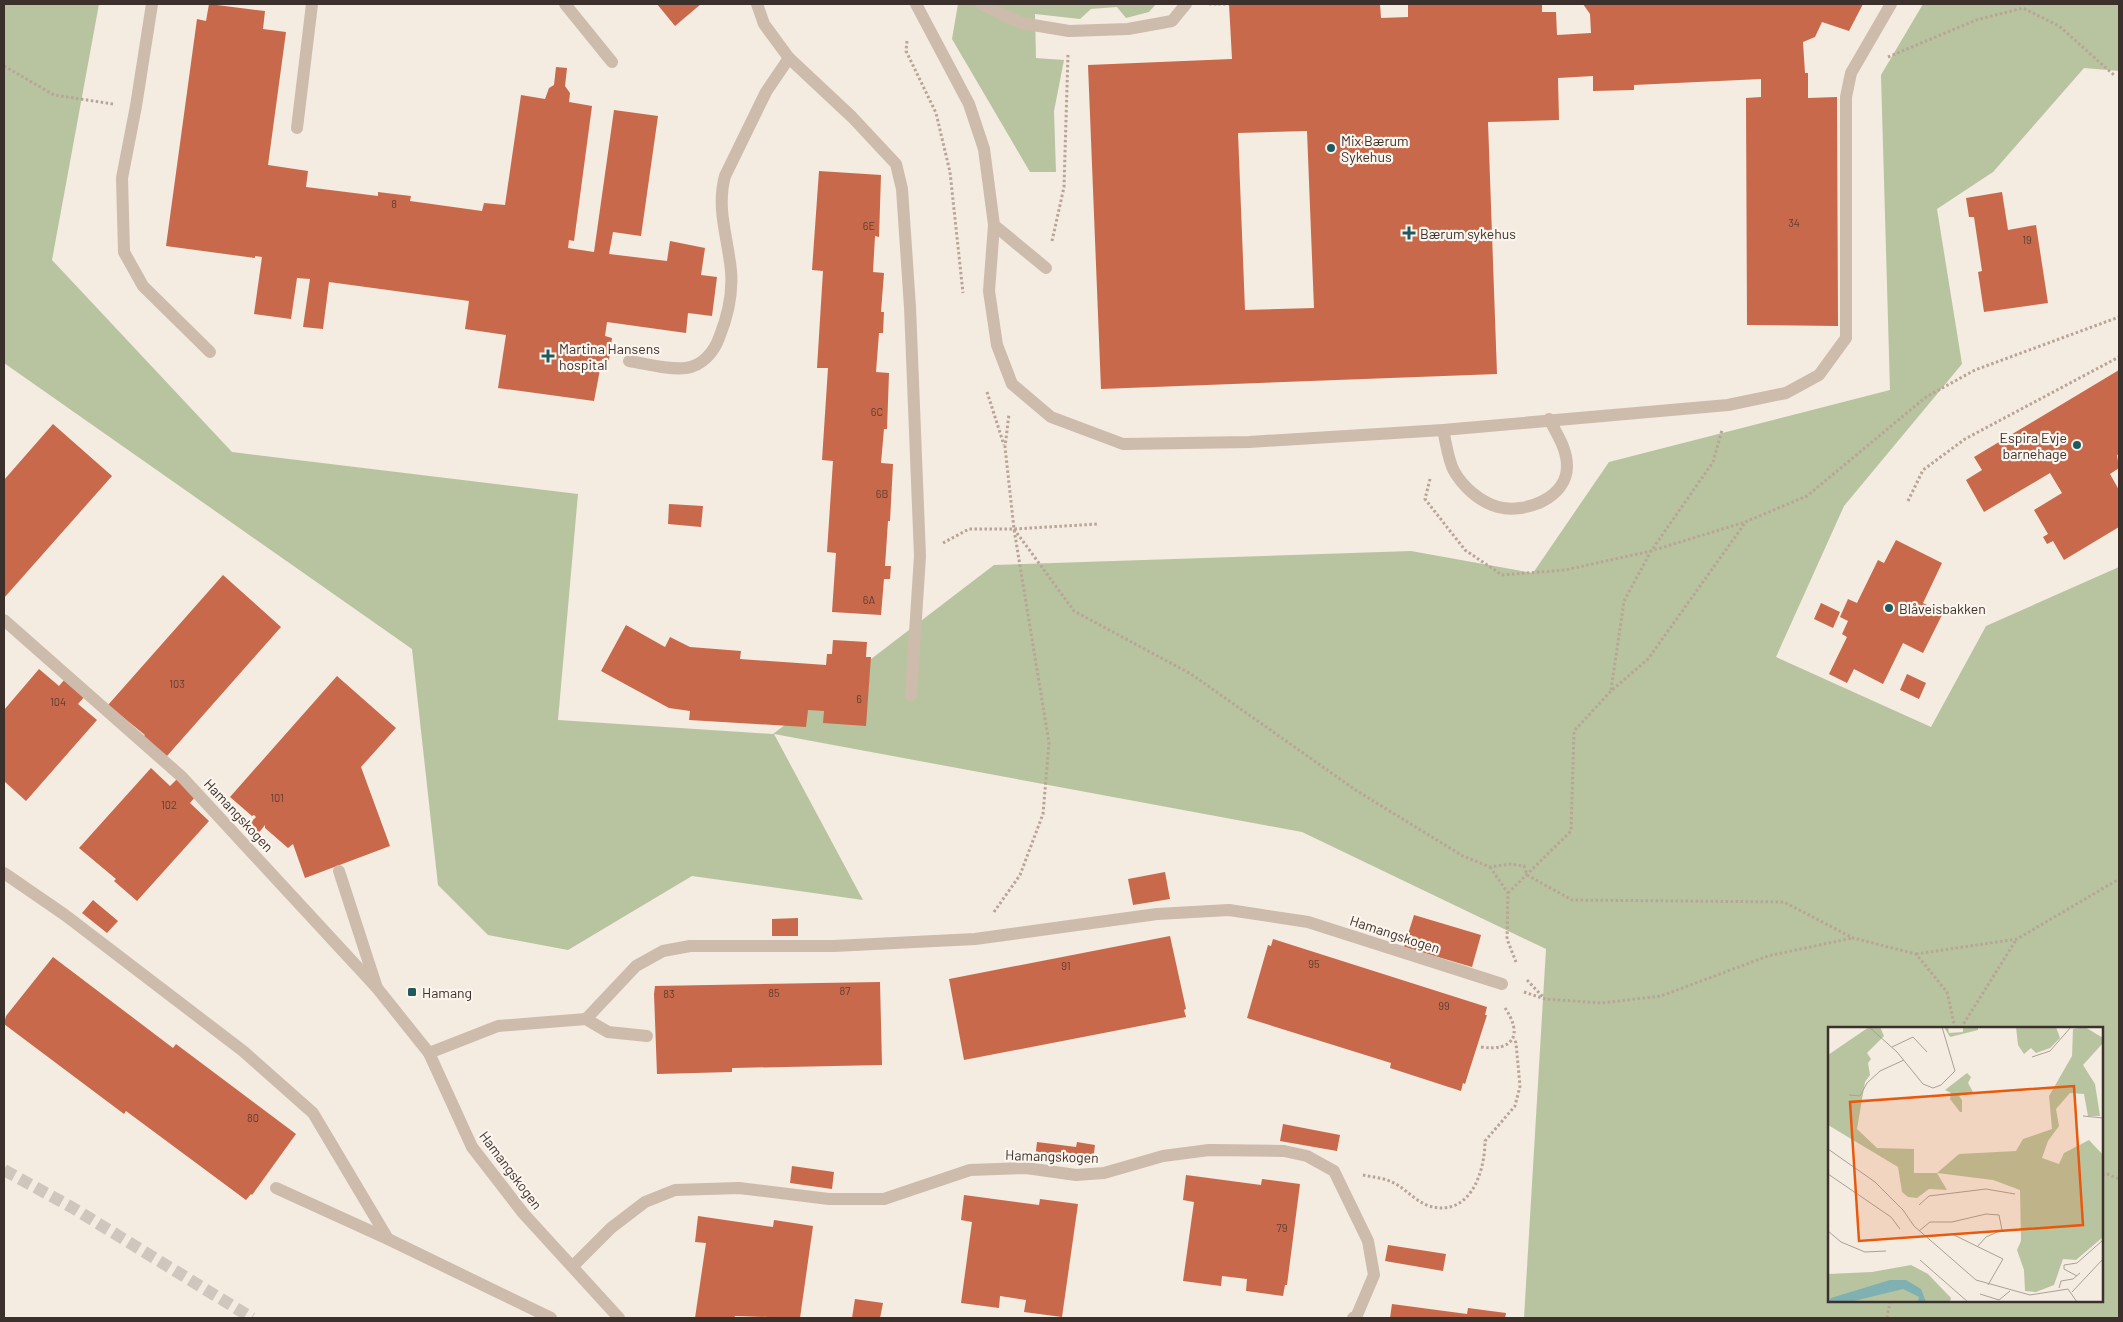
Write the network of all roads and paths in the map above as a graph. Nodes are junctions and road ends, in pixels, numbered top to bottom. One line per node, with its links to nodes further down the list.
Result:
1 (152, 4): 18 (street)
2 (312, 4): 19 (street)
3 (565, 4): 14 (street)
4 (757, 4): 13 (street)
5 (916, 4): 20 (street)
6 (981, 4): 11 (street)
7 (1186, 4): 11 (street)
8 (1218, 4): 9 (path)
9 (1229, 4)
10 (1891, 4): 16 (street)
11 (1068, 31): 21 (path)
12 (909, 32): 22 (path)
13 (789, 58): 26 (street); 39 (street)
14 (612, 62)
15 (4, 66): 18 (path)
16 (1851, 73): 17 (path); 29 (street)
17 (2114, 75)
18 (136, 106): 24 (street)
19 (297, 128)
20 (994, 225): 21 (street); 28 (street)
21 (1046, 268)
22 (964, 301)
23 (2119, 317): 35 (path)
24 (210, 352)
25 (2119, 357): 34 (path)
26 (629, 361)
27 (984, 383): 32 (path)
28 (1012, 384): 31 (street); 32 (path)
29 (1728, 405): 30 (street); 38 (path)
30 (1549, 419): 31 (street); 31 (street)
31 (1443, 430)
32 (1005, 447): 37 (path)
33 (1432, 473): 38 (path)
34 (1908, 501)
35 (1745, 522): 38 (path); 41 (path)
36 (1098, 524): 37 (path)
37 (1014, 529): 39 (path); 43 (path); 50 (path)
38 (1651, 551): 41 (path)
39 (920, 556): 42 (street)
40 (4, 620): 57 (street, Hamangskogen)
41 (1611, 691): 46 (path)
42 (911, 695)
43 (1490, 868): 46 (path); 48 (path)
44 (340, 871): 57 (street)
45 (4, 873): 70 (street)
46 (1527, 875): 48 (path); 49 (path)
47 (2119, 879): 51 (path)
48 (1508, 893): 53 (path)
49 (1853, 938): 52 (path); 58 (path)
50 (975, 939): 54 (street, Hamangskogen); 59 (street, Hamangskogen)
51 (2017, 939): 52 (path); 61 (path)
52 (1916, 954): 60 (path)
53 (1516, 964)
54 (1485, 979): 56 (street, Hamangskogen); 63 (path)
55 (1526, 979): 58 (path)
56 (1502, 984): 58 (path)
57 (376, 988): 65 (street, Hamangskogen)
58 (1545, 999)
59 (586, 1018): 62 (street); 65 (street)
60 (1955, 1027)
61 (1962, 1027)
62 (647, 1036)
63 (1514, 1038): 64 (path); 67 (path)
64 (1481, 1048)
65 (429, 1053): 71 (street, Hamangskogen)
66 (2103, 1175): 68 (path)
67 (1336, 1176): 71 (street, Hamangskogen); 75 (street, Hamangskogen)
68 (2119, 1179)
69 (276, 1188): 70 (street)
70 (388, 1239): 73 (street)
71 (574, 1266): 74 (street, Hamangskogen)
72 (1890, 1302): 76 (path)
73 (551, 1318)
74 (619, 1318)
75 (1353, 1318)
76 (1887, 1318)

